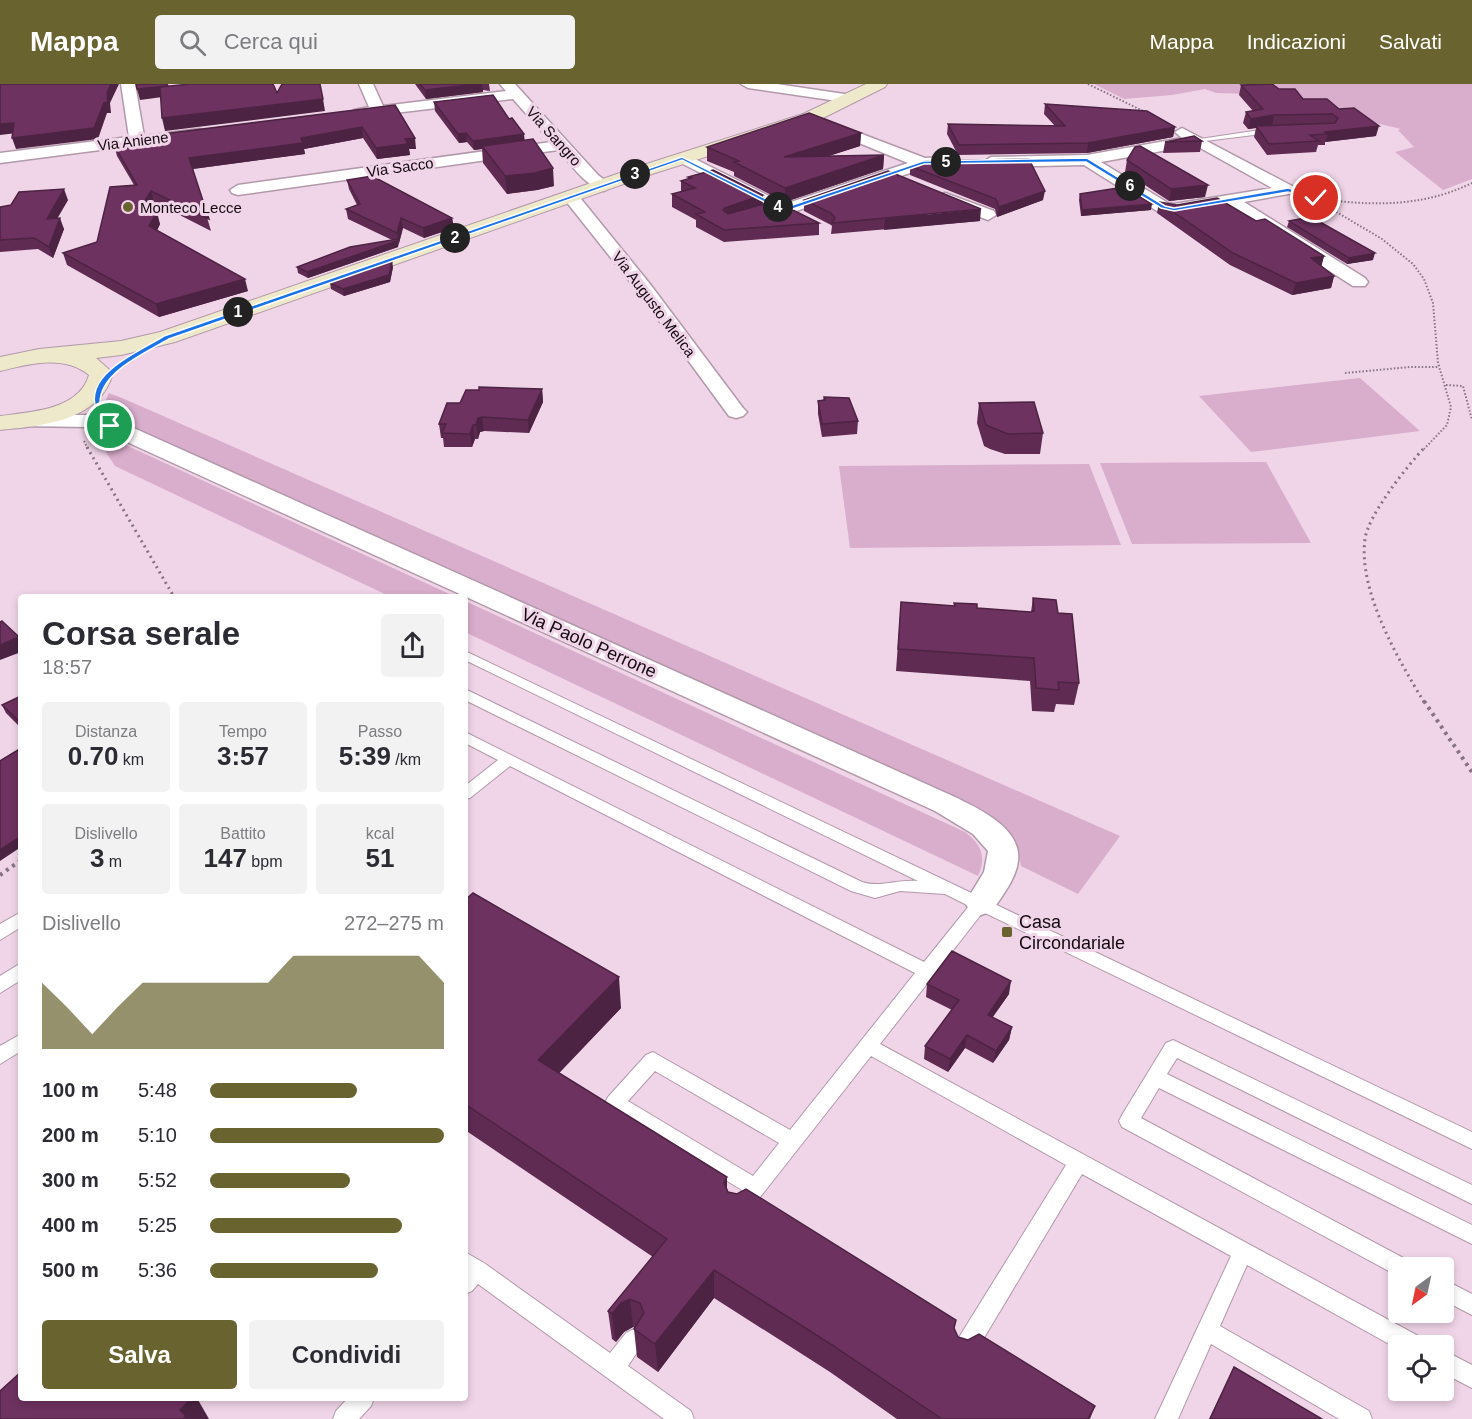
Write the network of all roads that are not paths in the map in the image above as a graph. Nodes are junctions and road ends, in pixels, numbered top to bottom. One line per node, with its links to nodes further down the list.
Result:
1 (128, 84): 14 (street)
2 (366, 84): 7 (street)
3 (748, 84): 6 (street)
4 (879, 84): 6 (street)
5 (512, 89): 7 (street); 15 (street, Via Sangro)
6 (850, 99): 10 (street)
7 (378, 111): 9 (street)
8 (1145, 112): 13 (street)
9 (344, 115)
10 (809, 118): 17 (street); 19 (street)
11 (1283, 130): 13 (lane)
12 (218, 131): 14 (street, Via Aniene)
13 (1197, 140): 18 (street); 26 (street)
14 (137, 141): 16 (street, Via Aniene)
15 (561, 145): 22 (street, Via Sangro); 23 (street, Via Sacco)
16 (0, 158)
17 (682, 158): 22 (street); 27 (street)
18 (1087, 160): 19 (street); 26 (street)
19 (923, 163): 20 (street)
20 (888, 175): 21 (street); 27 (street)
21 (910, 184)
22 (604, 186): 25 (street)
23 (238, 190)
24 (932, 193): 28 (street)
25 (571, 197): 31 (street); 35 (street, Via Augusto Melica)
26 (1229, 201): 30 (street)
27 (777, 209): 29 (street)
28 (988, 215)
29 (804, 220)
30 (1359, 282)
31 (166, 337): 32 (street); 34 (street)
32 (54, 356): 33 (street); 34 (street)
33 (0, 364)
34 (100, 384): 36 (street); 38 (street)
35 (736, 412)
36 (27, 421): 37 (street); 38 (street, Via Paolo Perrone)
37 (0, 423)
38 (110, 426): 44 (street, Via Paolo Perrone)
39 (468, 656): 44 (lane)
40 (468, 695): 44 (lane)
41 (468, 738): 42 (lane)
42 (509, 759): 43 (lane); 47 (lane)
43 (468, 792)
44 (971, 898): 47 (lane); 55 (lane)
45 (18, 920): 46 (lane)
46 (0, 933)
47 (927, 971): 51 (lane)
48 (18, 972): 49 (lane)
49 (0, 986)
50 (18, 1043): 52 (lane)
51 (868, 1046): 54 (lane); 56 (lane)
52 (0, 1056)
53 (1155, 1077): 58 (lane); 60 (lane); 62 (lane)
54 (793, 1141): 57 (lane); 57 (lane)
55 (1472, 1141)
56 (1079, 1162): 61 (lane); 69 (lane)
57 (755, 1188): 59 (lane)
58 (1472, 1195)
59 (736, 1212)
60 (1472, 1235)
61 (1243, 1252): 66 (lane); 67 (lane)
62 (1388, 1260)
63 (469, 1272): 71 (lane)
64 (1454, 1295): 65 (lane)
65 (1472, 1305)
66 (1207, 1330): 76 (lane); 77 (lane)
67 (1394, 1335)
68 (634, 1340): 71 (lane)
69 (961, 1354)
70 (1454, 1367): 72 (lane)
71 (612, 1368): 75 (lane)
72 (1472, 1377)
73 (360, 1401): 74 (lane)
74 (345, 1419)
75 (683, 1419)
76 (1166, 1419)
77 (1361, 1419)

